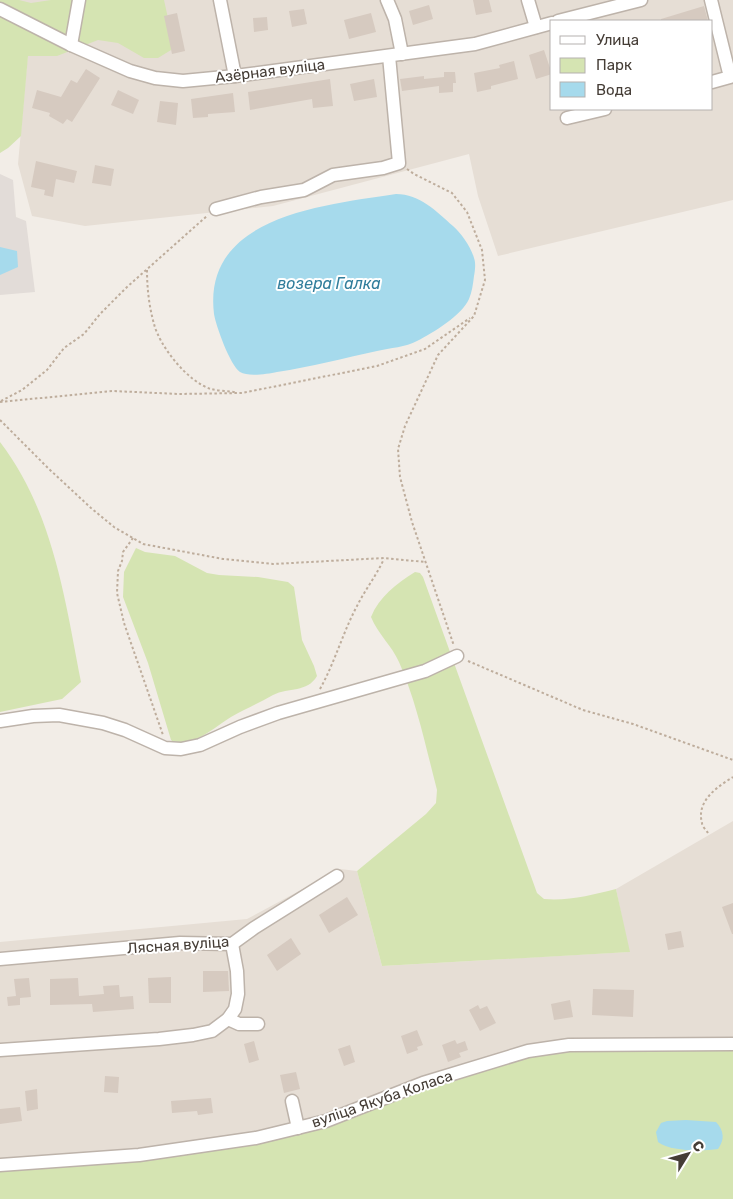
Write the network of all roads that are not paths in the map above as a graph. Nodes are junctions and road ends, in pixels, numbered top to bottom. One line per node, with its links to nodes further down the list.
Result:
1 (79, 0): 11 (street)
2 (220, 0): 13 (street)
3 (387, 0): 12 (street)
4 (528, 0): 10 (street)
5 (641, 0): 8 (street)
6 (711, 0): 14 (street)
7 (0, 9): 11 (street, Азёрная вуліца)
8 (562, 20)
9 (550, 24): 10 (street, Азёрная вуліца)
10 (536, 27): 12 (street, Азёрная вуліца)
11 (71, 45): 13 (street, Азёрная вуліца)
12 (395, 55): 13 (street, Азёрная вуліца); 17 (street)
13 (235, 76)
14 (713, 82)
15 (601, 110): 16 (street)
16 (567, 118)
17 (216, 210)
18 (457, 656): 19 (street)
19 (0, 721)
20 (338, 876): 21 (street, Лясная вуліца)
21 (232, 944): 22 (street, Лясная вуліца); 23 (street)
22 (0, 959)
23 (228, 1019): 24 (street); 26 (street)
24 (258, 1024)
25 (733, 1044): 28 (street, вуліца Якуба Коласа)
26 (0, 1050)
27 (292, 1102): 28 (street)
28 (298, 1128): 29 (street, вуліца Якуба Коласа)
29 (0, 1165)

